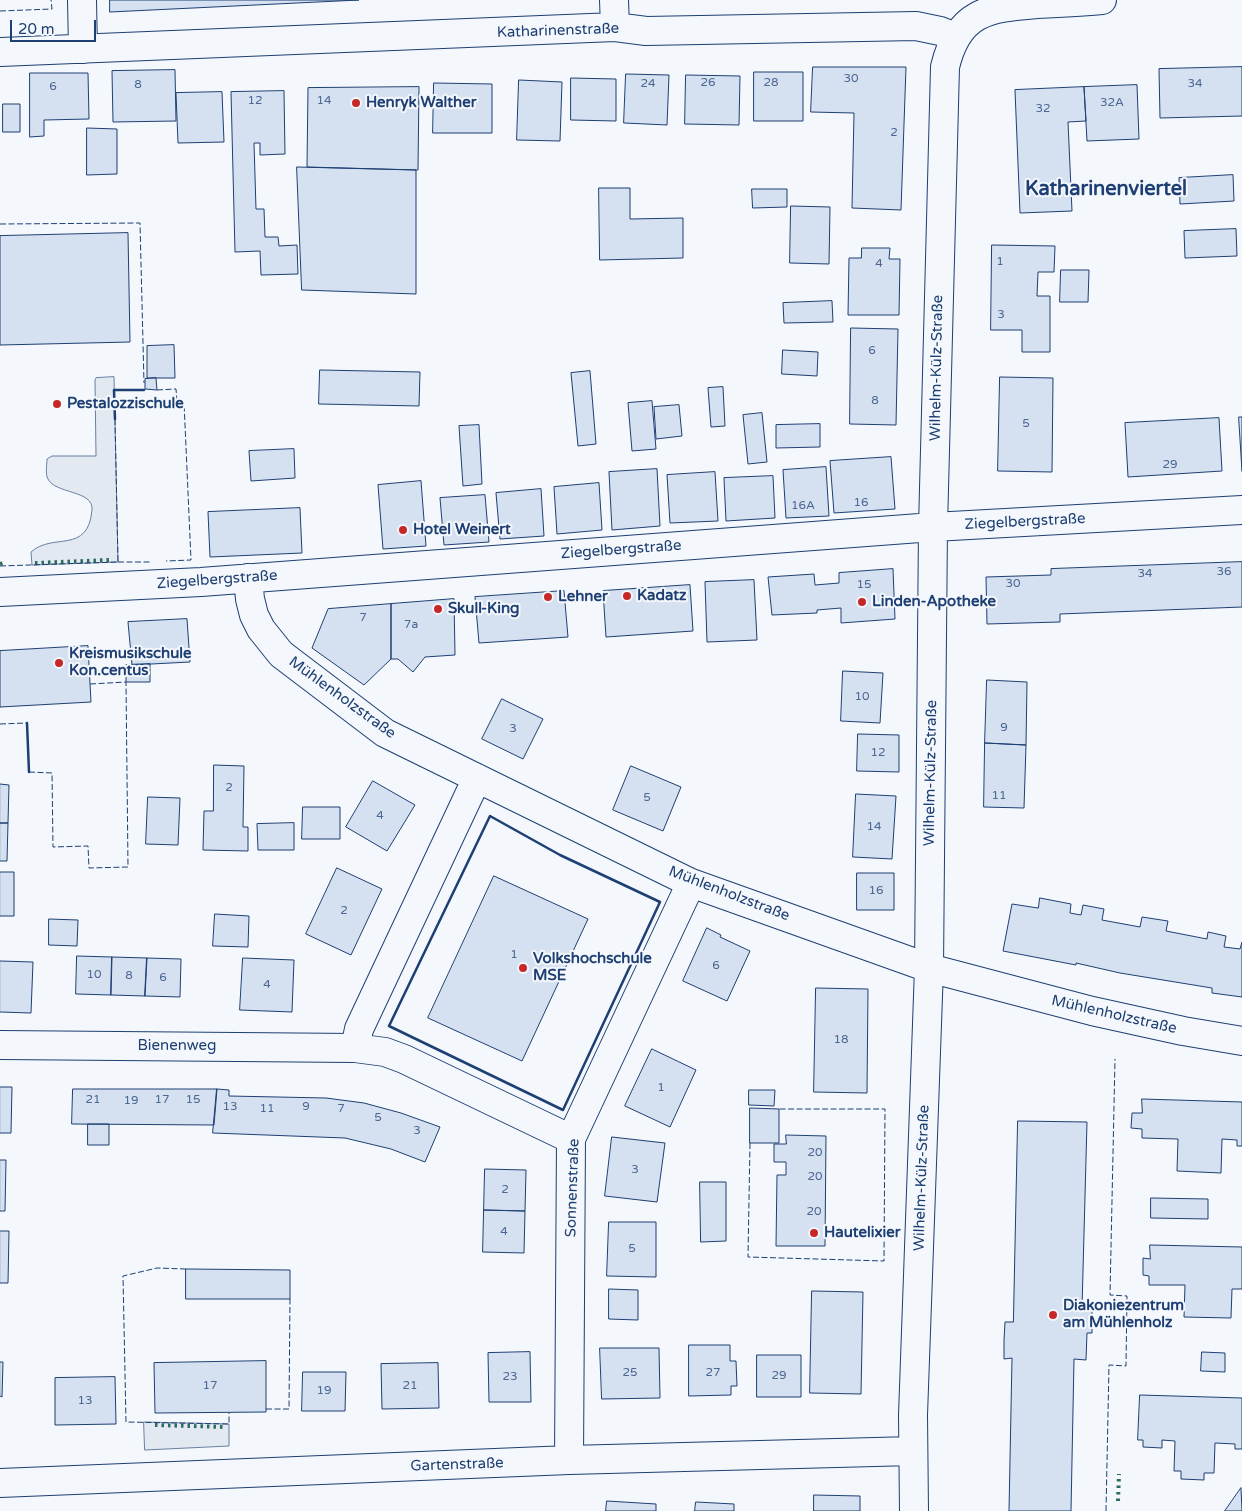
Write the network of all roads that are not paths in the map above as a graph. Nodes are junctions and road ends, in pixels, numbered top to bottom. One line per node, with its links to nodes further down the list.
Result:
1 (82, 0): 6 (street)
2 (614, 0): 4 (street)
3 (1093, 0): 5 (street)
4 (615, 27): 5 (street, Katharinenstraße); 6 (street, Katharinenstraße)
5 (956, 37): 9 (street, Wilhelm-Külz-Straße)
6 (83, 49): 7 (street, Katharinenstraße)
7 (0, 52)
8 (1242, 510): 9 (street, Ziegelbergstraße)
9 (933, 527): 10 (street, Ziegelbergstraße); 14 (street, Wilhelm-Külz-Straße)
10 (248, 578): 11 (street, Ziegelbergstraße); 12 (street, Mühlenholzstraße)
11 (0, 592)
12 (477, 778): 13 (street, Mühlenholzstraße); 17 (street)
13 (691, 882): 14 (street, Mühlenholzstraße); 18 (street, Sonnenstraße)
14 (929, 968): 15 (street, Mühlenholzstraße); 19 (street, Wilhelm-Külz-Straße)
15 (1242, 1041)
16 (0, 1045): 17 (street, Bienenweg)
17 (355, 1048): 18 (street, Bienenweg)
18 (571, 1138): 20 (street, Sonnenstraße)
19 (914, 1452): 20 (street, Gartenstraße); 22 (street, Wilhelm-Külz-Straße)
20 (569, 1460): 21 (street, Gartenstraße)
21 (0, 1483)
22 (914, 1511)

